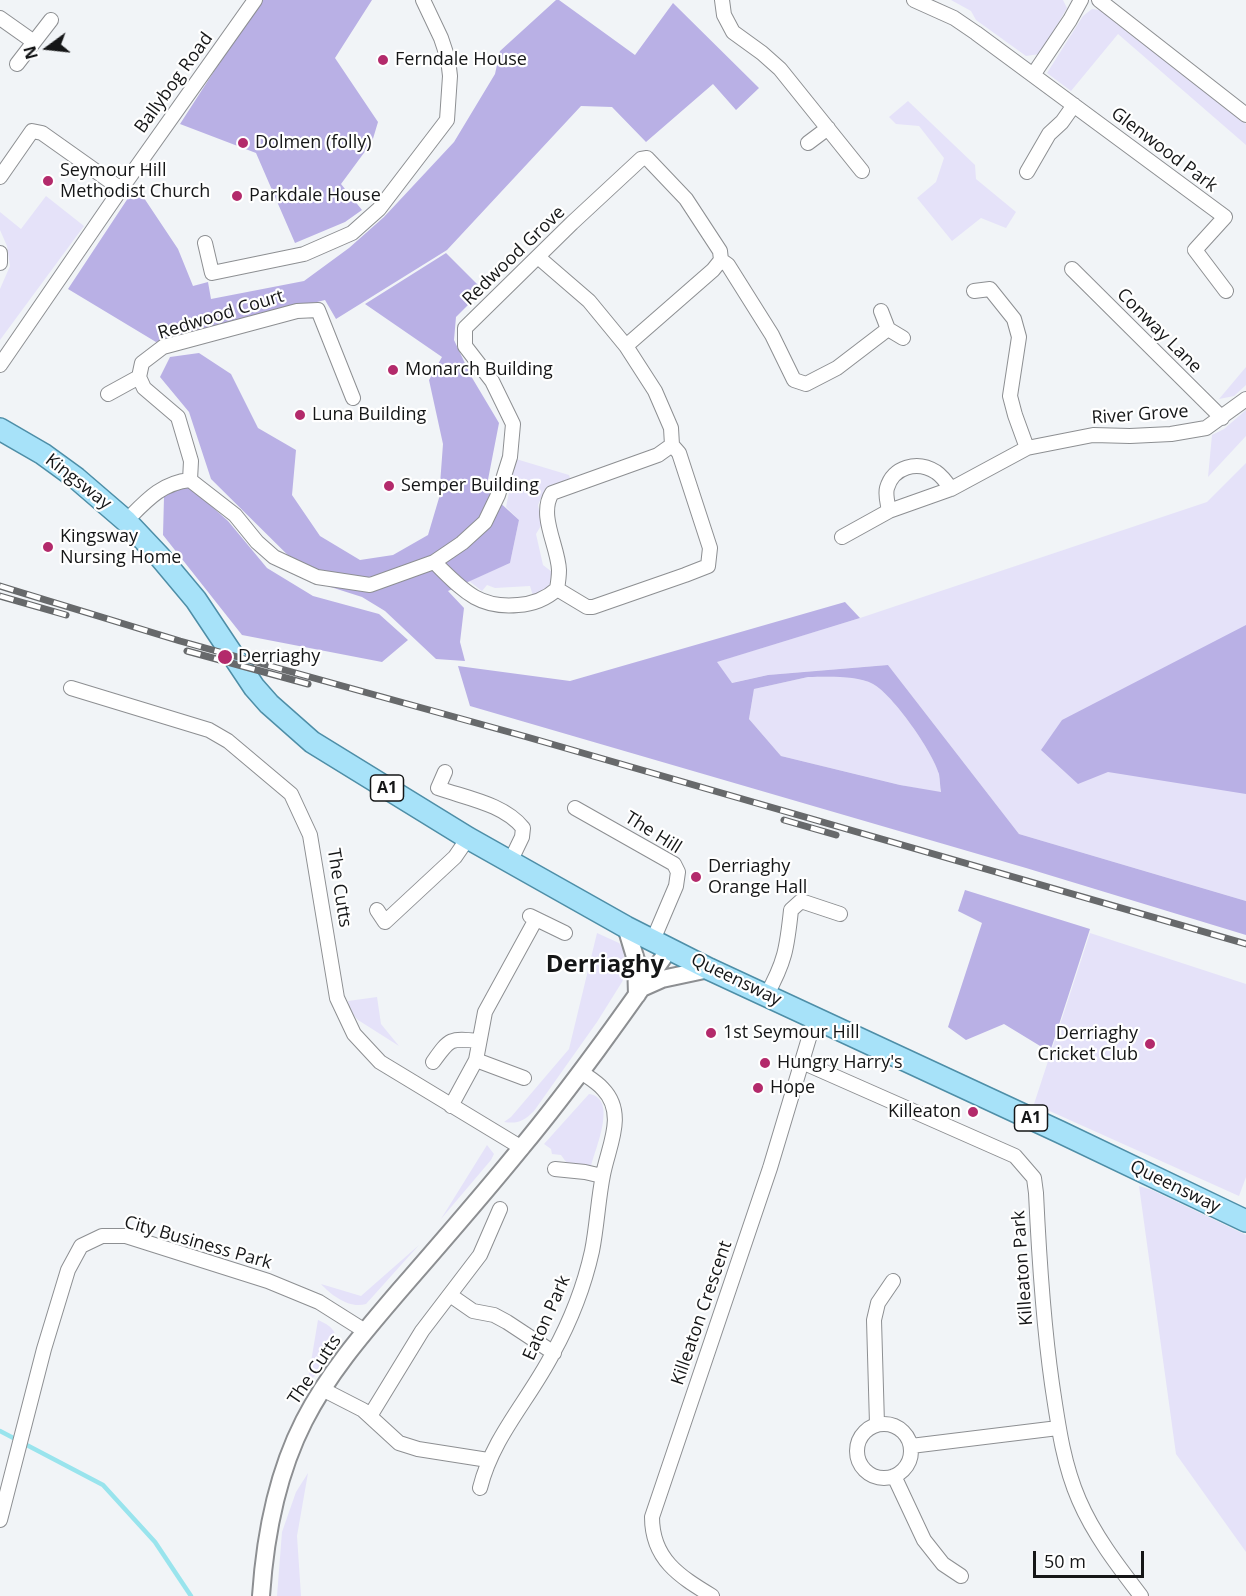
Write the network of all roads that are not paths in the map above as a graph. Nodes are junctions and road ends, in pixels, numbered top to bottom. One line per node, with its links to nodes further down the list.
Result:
1 (255, 0): 19 (street, Ballybog Road)
2 (423, 0): 20 (street)
3 (722, 0): 14 (street)
4 (914, 0): 11 (street, Glenwood Park)
5 (1081, 0): 11 (street)
6 (1099, 0): 13 (street)
7 (0, 18): 9 (street)
8 (51, 20): 9 (street)
9 (34, 42): 10 (street)
10 (17, 64)
11 (1034, 75): 12 (street, Glenwood Park)
12 (1074, 105): 17 (street); 27 (street, Glenwood Park)
13 (1246, 115)
14 (828, 128): 15 (street); 16 (street)
15 (808, 143)
16 (862, 171)
17 (1027, 172)
18 (0, 177): 19 (street)
19 (121, 189): 32 (street, Ballybog Road)
20 (206, 243)
21 (0, 253): 24 (street)
22 (538, 257): 23 (street, Redwood Grove); 31 (street); 46 (street, Redwood Grove)
23 (721, 260): 29 (street, Redwood Grove); 31 (street)
24 (0, 263)
25 (1071, 269): 37 (street, Conway Lane)
26 (974, 291): 40 (street)
27 (1226, 291)
28 (881, 311): 29 (street)
29 (888, 329): 30 (street)
30 (903, 338)
31 (626, 346): 39 (street)
32 (0, 365)
33 (139, 377): 34 (street); 35 (street, Redwood Court); 41 (street)
34 (108, 394)
35 (353, 398)
36 (1246, 399): 37 (street, River Grove)
37 (1221, 418): 40 (street, River Grove)
38 (0, 429): 44 (main road, Kingsway / A1)
39 (672, 445): 47 (street); 47 (street)
40 (1027, 448): 42 (street, River Grove)
41 (190, 480): 44 (street); 46 (street, Redwood Grove)
42 (951, 489): 43 (street, River Grove); 43 (street)
43 (889, 511): 45 (street, River Grove)
44 (126, 520): 48 (main road, Kingsway / A1)
45 (842, 537)
46 (434, 562): 47 (street)
47 (557, 589)
48 (234, 659): 52 (main road, Queensway / A1)
49 (71, 688): 69 (street, The Cutts)
50 (446, 772): 53 (street)
51 (575, 808): 58 (street, The Hill)
52 (468, 838): 53 (main road, Queensway / A1); 54 (street)
53 (510, 862): 56 (main road, Queensway / A1)
54 (376, 910)
55 (840, 914): 61 (street)
56 (626, 927): 58 (main road, Queensway / A1); 60 (street)
57 (565, 933): 63 (street)
58 (661, 944): 59 (main road, Queensway / A1); 60 (street, The Cutts)
59 (709, 969): 60 (street); 61 (main road, Queensway / A1)
60 (640, 992): 67 (street, The Cutts)
61 (766, 996): 62 (main road, Queensway / A1)
62 (815, 1018): 66 (street, Killeaton Crescent); 74 (main road, Queensway / A1)
63 (479, 1041): 64 (street); 65 (street)
64 (476, 1060): 68 (street); 69 (street)
65 (433, 1062)
66 (802, 1062): 82 (street, Killeaton Park); 90 (street, Killeaton Crescent)
67 (581, 1072): 70 (street, The Cutts); 72 (street, Eaton Park)
68 (524, 1077)
69 (451, 1106): 70 (street, The Cutts)
70 (522, 1148): 77 (street, The Cutts)
71 (555, 1169): 72 (street)
72 (602, 1176): 78 (street, Eaton Park)
73 (500, 1209): 76 (street)
74 (1246, 1221)
75 (893, 1281): 81 (street)
76 (450, 1295): 78 (street); 80 (street)
77 (365, 1331): 79 (street, The Cutts); 87 (street, City Business Park)
78 (554, 1353): 84 (street, Eaton Park)
79 (322, 1389): 80 (street); 89 (street, The Cutts)
80 (370, 1416): 84 (street)
81 (877, 1424): 83 (street); 85 (street)
82 (1058, 1428): 83 (street); 91 (street, Killeaton Park)
83 (911, 1446): 85 (street)
84 (488, 1460): 86 (street, Eaton Park)
85 (894, 1476): 88 (street)
86 (480, 1488)
87 (0, 1520)
88 (961, 1576)
89 (261, 1596)
90 (712, 1596)
91 (1141, 1596)

